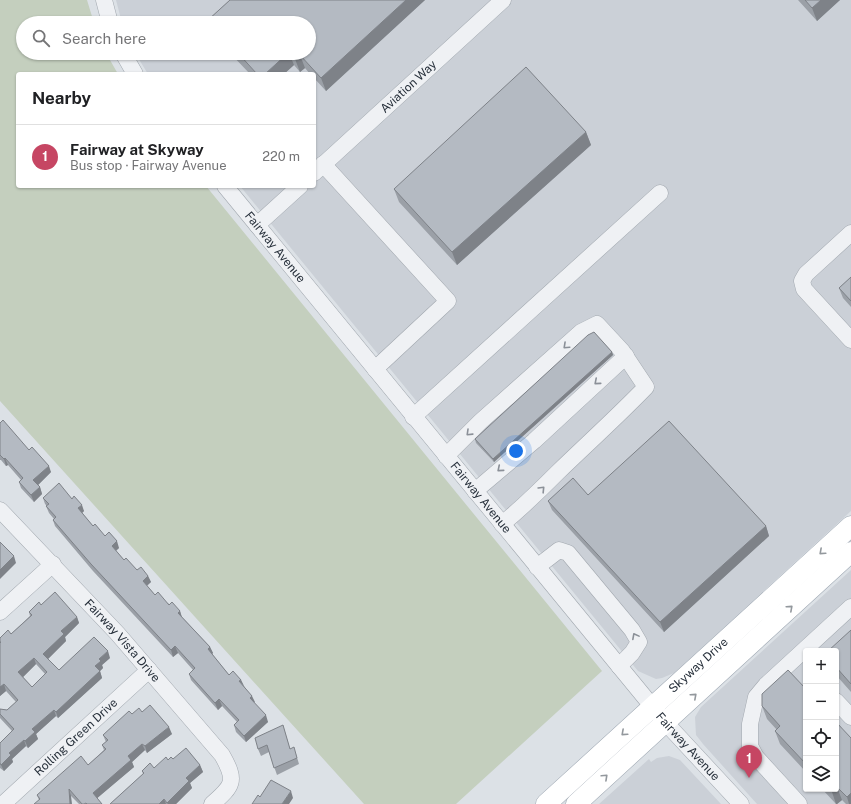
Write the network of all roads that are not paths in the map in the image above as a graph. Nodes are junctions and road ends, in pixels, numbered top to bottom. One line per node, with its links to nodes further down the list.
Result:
1 (104, 0): 3 (street)
2 (503, 0): 6 (street, Aviation Way)
3 (108, 16)
4 (127, 60): 5 (street)
5 (134, 72)
6 (319, 169): 14 (street)
7 (227, 188): 10 (street, Fairway Avenue)
8 (298, 188): 10 (street)
9 (660, 193): 15 (street)
10 (257, 225): 14 (street, Fairway Avenue)
11 (851, 232): 12 (street)
12 (851, 340)
13 (626, 356): 16 (street, one-way to 16); 17 (street, one-way to 17); 19 (street, one-way to 13)
14 (375, 369): 15 (street, Fairway Avenue)
15 (413, 417): 16 (street, Fairway Avenue)
16 (446, 456): 17 (street, Fairway Avenue)
17 (475, 491): 19 (street, Fairway Avenue)
18 (0, 510): 22 (street, Fairway Vista Drive)
19 (502, 524): 23 (street, Fairway Avenue)
20 (851, 526): 29 (main road, Skyway Drive, one-way to 29)
21 (848, 559): 29 (main road, Skyway Drive, one-way to 21)
22 (53, 564): 25 (street); 27 (street, Fairway Vista Drive)
23 (537, 567): 26 (street, Fairway Avenue); 26 (street, one-way to 23)
24 (851, 607): 36 (street)
25 (0, 612)
26 (619, 666): 29 (street, Fairway Avenue)
27 (149, 670): 31 (street, Rolling Green Drive); 32 (street, Fairway Vista Drive)
28 (839, 704): 30 (street)
29 (659, 714): 33 (main road, Skyway Drive, one-way to 33); 34 (main road, Skyway Drive, one-way to 29); 35 (street, Fairway Avenue)
30 (851, 717)
31 (3, 804)
32 (212, 804)
33 (546, 804)
34 (576, 804)
35 (741, 804)
36 (799, 804)

